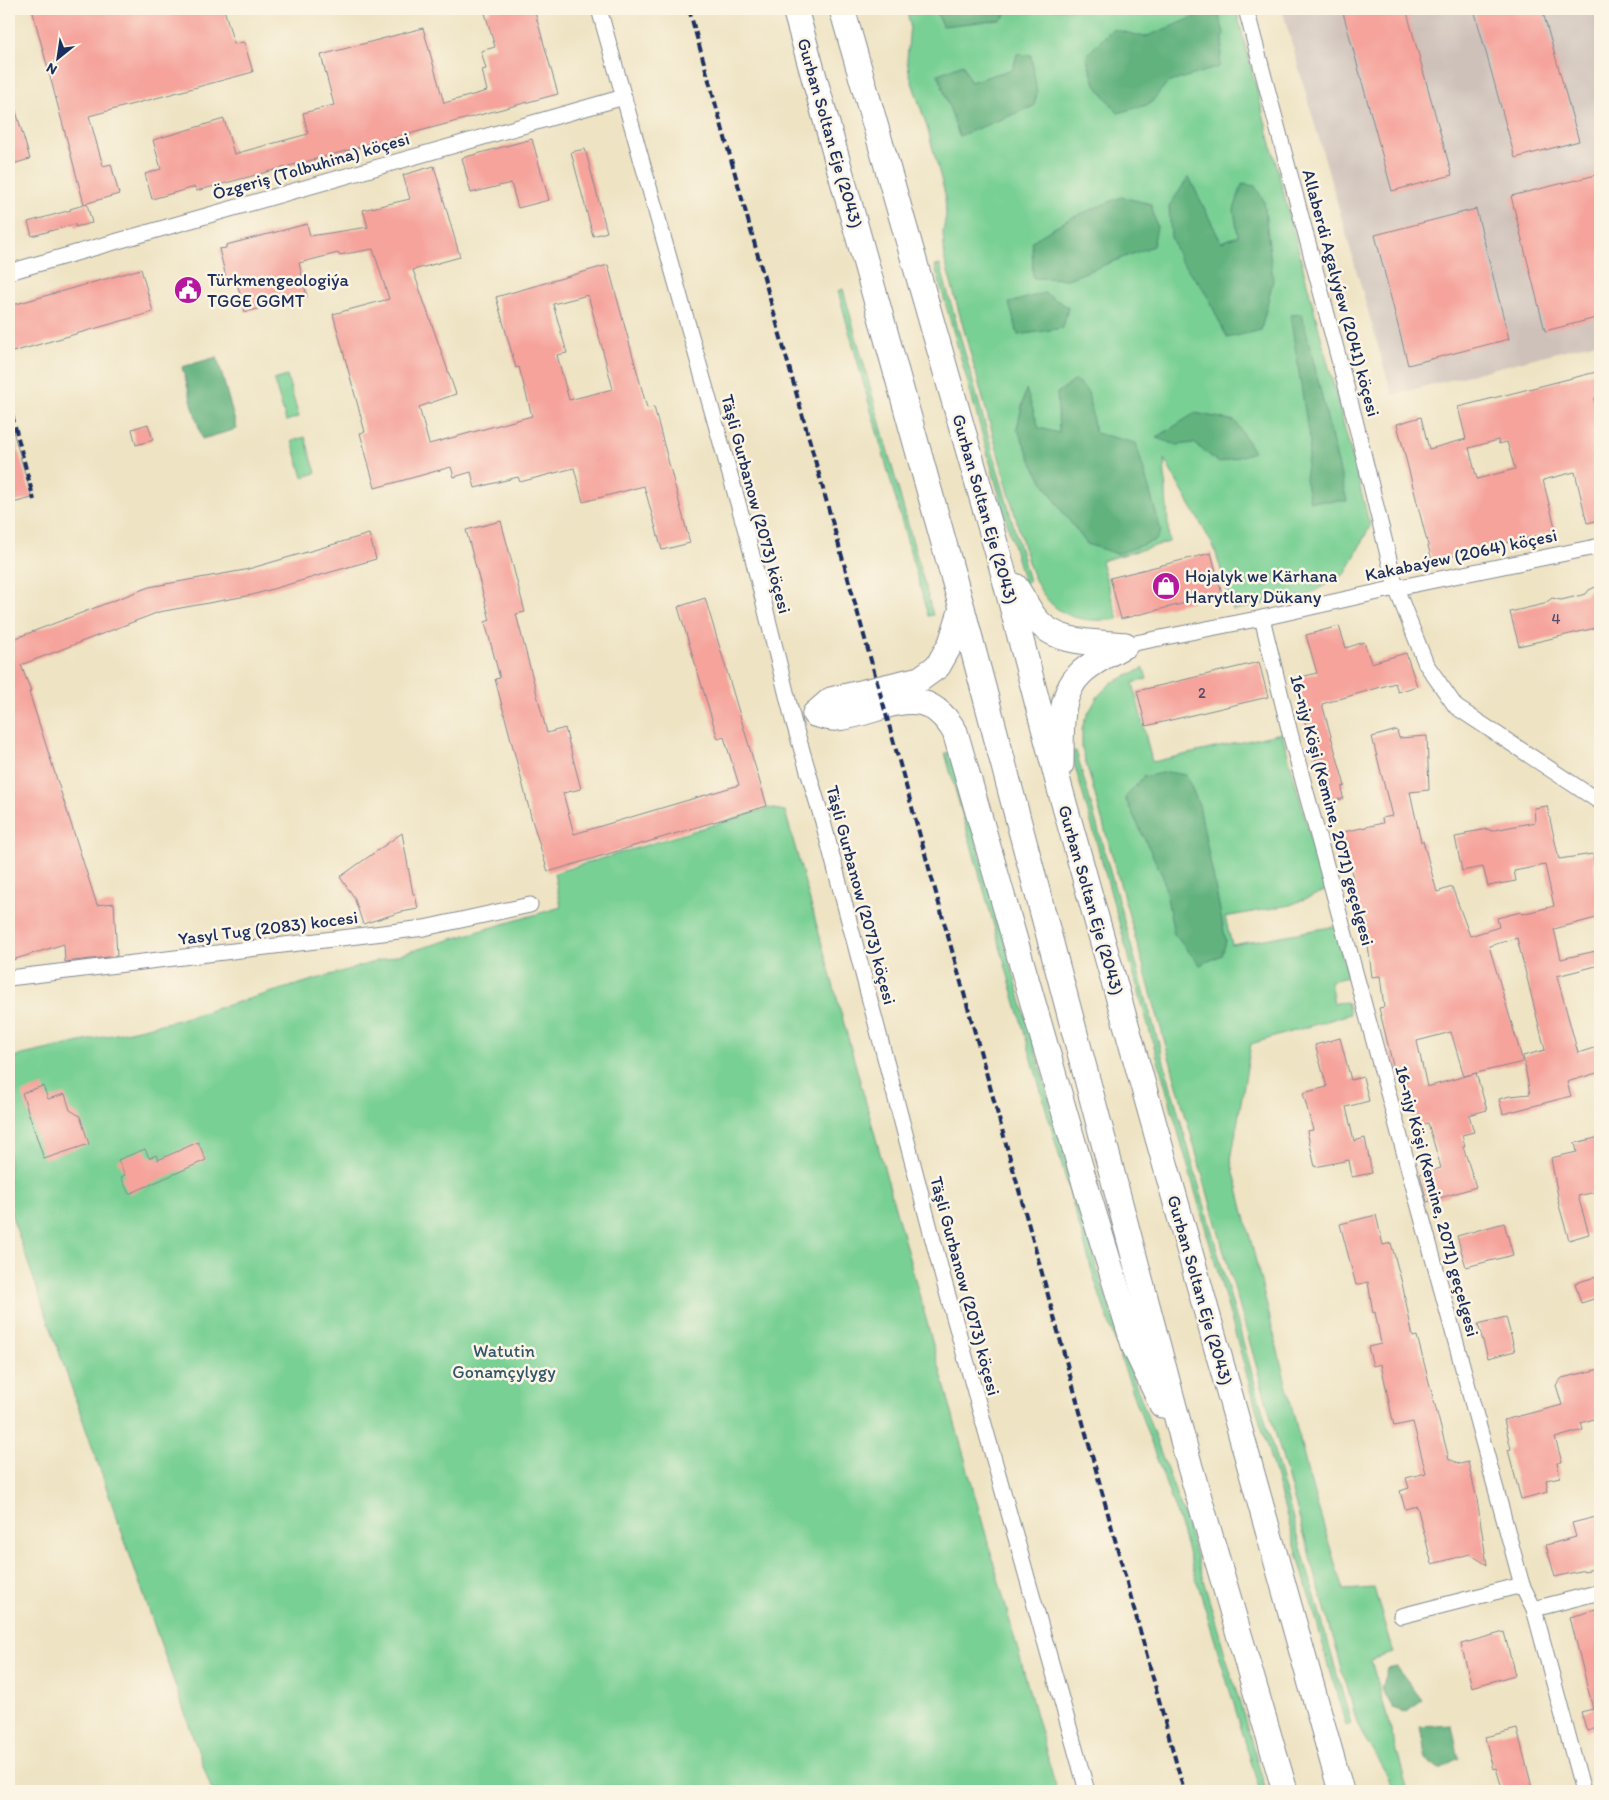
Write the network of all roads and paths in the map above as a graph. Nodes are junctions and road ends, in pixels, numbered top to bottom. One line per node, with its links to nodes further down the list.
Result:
1 (598, 9): 5 (street, Täşli Gurbanow (2073) köçesi)
2 (795, 9): 10 (highway, Gurban Soltan Eje (2043))
3 (842, 9): 8 (highway, Gurban Soltan Eje (2043))
4 (1246, 9): 9 (street, Allaberdi Agalyýew (2041) köçesi)
5 (624, 97): 6 (street, Özgeriş (Tolbuhina) köçesi); 13 (street, Täşli Gurbanow (2073) köçesi)
6 (9, 272)
7 (1600, 546): 9 (street, Kakabaýew (2064) köçesi)
8 (1002, 564): 12 (highway); 14 (highway, Gurban Soltan Eje (2043))
9 (1396, 588): 11 (street, Kakabaýew (2064) köçesi); 15 (street, Allaberdi Agalyýew (2041) köçesi)
10 (962, 608): 13 (highway); 18 (highway, Gurban Soltan Eje (2043))
11 (1262, 618): 12 (street, Kakabaýew (2064) köçesi); 19 (street, 16-njy Köşi (Kemine, 2071) geçelgesi)
12 (1125, 644): 14 (highway)
13 (804, 717): 18 (highway); 23 (street, Täşli Gurbanow (2073) köçesi)
14 (1060, 789): 25 (highway, Gurban Soltan Eje (2043))
15 (1600, 802)
16 (530, 905): 17 (street, Yasyl Tug (2083) kocesi)
17 (9, 978)
18 (1190, 1467): 24 (highway, Gurban Soltan Eje (2043))
19 (1522, 1585): 21 (street, 16-njy Köşi (Kemine, 2071) geçelgesi); 22 (street)
20 (1600, 1592): 21 (street)
21 (1534, 1609): 26 (street, 16-njy Köşi (Kemine, 2071) geçelgesi)
22 (1401, 1616)
23 (1086, 1791)
24 (1285, 1791)
25 (1341, 1791)
26 (1583, 1791)

